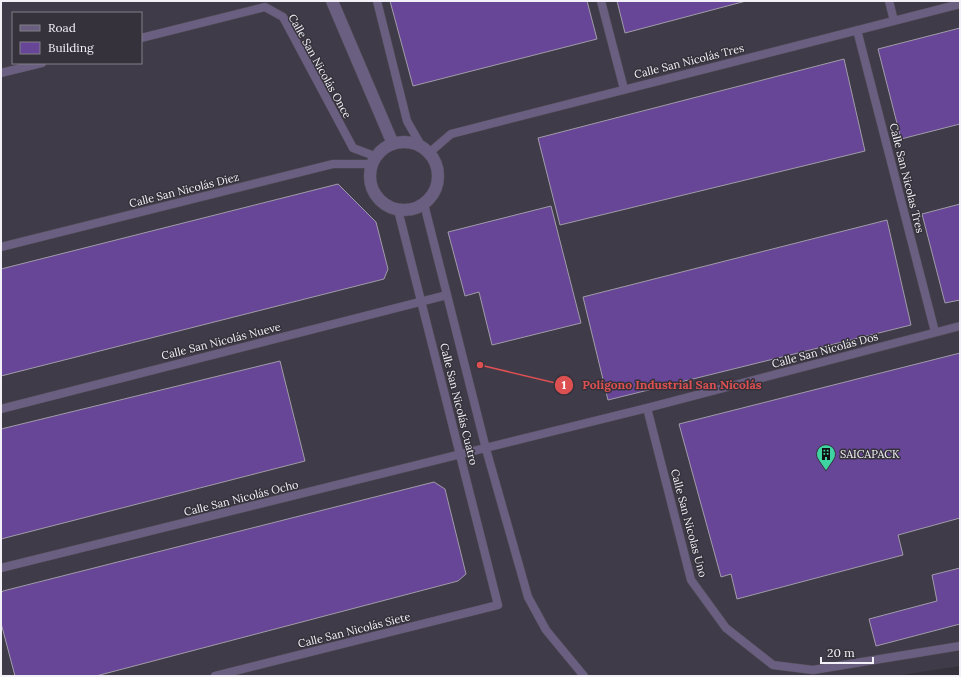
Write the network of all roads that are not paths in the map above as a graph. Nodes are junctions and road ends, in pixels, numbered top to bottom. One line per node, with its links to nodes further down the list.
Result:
1 (332, 1): 12 (street)
2 (377, 1): 13 (lane)
3 (601, 1): 11 (lane)
4 (889, 1): 6 (lane)
5 (960, 4): 6 (lane, Calle San Nicolás Tres)
6 (894, 21): 7 (lane, Calle San Nicolás Tres)
7 (857, 30): 11 (lane, Calle San Nicolás Tres); 21 (lane, Calle San Nicolas Tres)
8 (142, 38): 14 (lane, Calle San Nicolás Once)
9 (38, 64): 10 (lane)
10 (1, 73)
11 (624, 89): 13 (lane, Calle San Nicolás Tres)
12 (393, 144): 13 (street); 14 (street)
13 (426, 150): 15 (street)
14 (375, 160): 16 (street); 17 (lane, Calle San Nicolás Diez)
15 (424, 204): 16 (street); 18 (lane, Calle San Nicolás Cuatro)
16 (398, 210): 19 (lane, Calle San Nicolás Cuatro)
17 (1, 247)
18 (447, 295): 19 (lane, Calle San Nicolás Nueve); 24 (lane, Calle San Nicolás Cuatro)
19 (421, 302): 22 (lane, Calle San Nicolás Nueve); 25 (lane, Calle San Nicolás Cuatro)
20 (960, 326): 21 (lane, Calle San Nicolás Dos)
21 (934, 332): 23 (lane, Calle San Nicolás Dos)
22 (1, 408)
23 (648, 408): 24 (lane, Calle San Nicolás Dos); 28 (lane, Calle San Nicolas Uno)
24 (486, 449): 25 (lane, Calle San Nicolás Ocho); 30 (lane, Calle San Nicolás Cuatro)
25 (460, 455): 26 (lane, Calle San Nicolás Ocho); 27 (lane, Calle San Nicolás Cuatro)
26 (1, 568)
27 (498, 605): 29 (lane, Calle San Nicolás Siete)
28 (960, 646)
29 (215, 676)
30 (584, 676)

